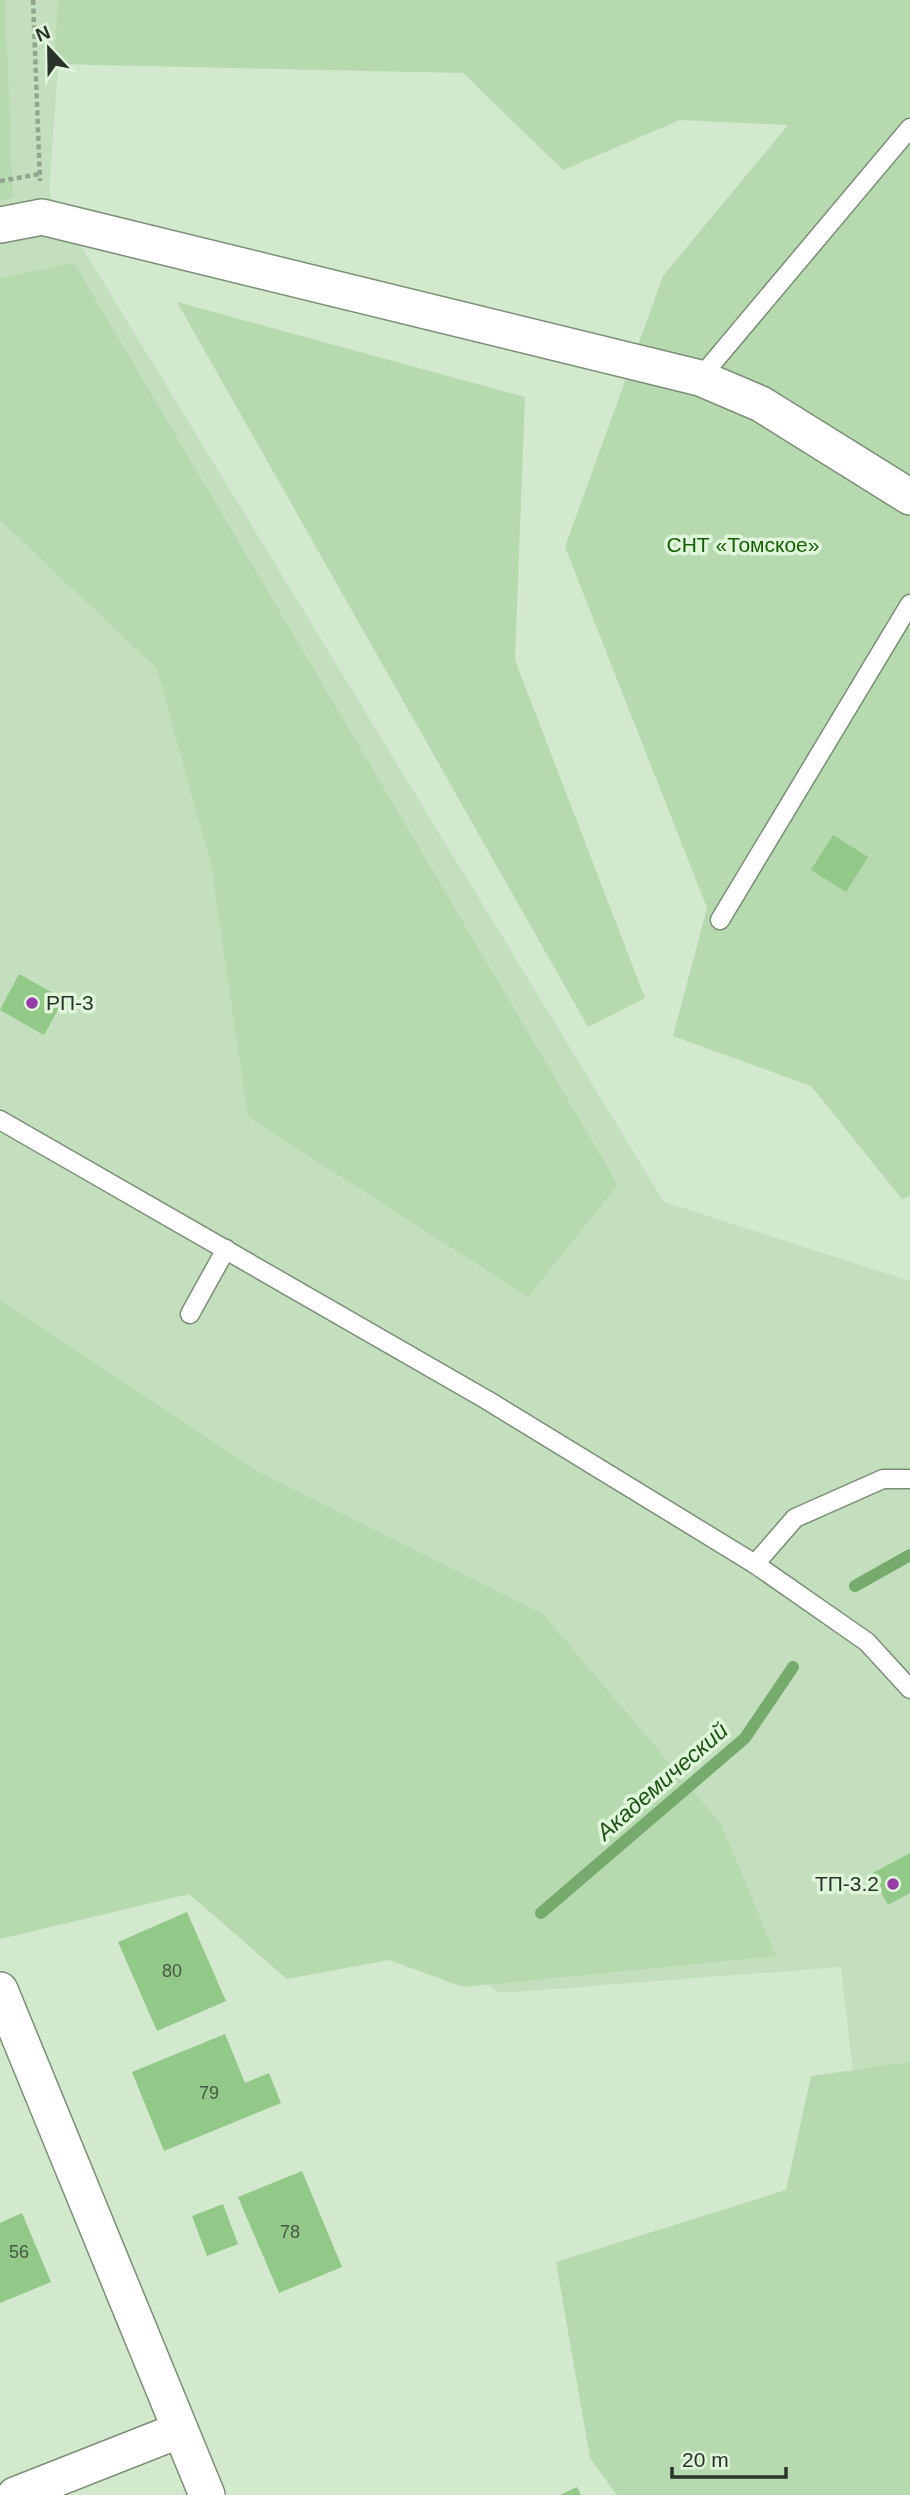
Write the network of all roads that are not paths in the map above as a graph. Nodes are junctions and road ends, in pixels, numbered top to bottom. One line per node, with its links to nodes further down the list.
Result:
1 (910, 128): 3 (lane)
2 (0, 225): 3 (street)
3 (700, 378): 4 (street)
4 (910, 497)
5 (910, 604): 6 (lane)
6 (720, 920)
7 (0, 1120): 8 (lane)
8 (226, 1249): 9 (lane); 11 (lane)
9 (190, 1314)
10 (910, 1479): 11 (lane)
11 (755, 1564): 12 (lane)
12 (910, 1689)
13 (0, 1990): 14 (street)
14 (180, 2430): 15 (street); 16 (street)
15 (15, 2495)
16 (206, 2495)

